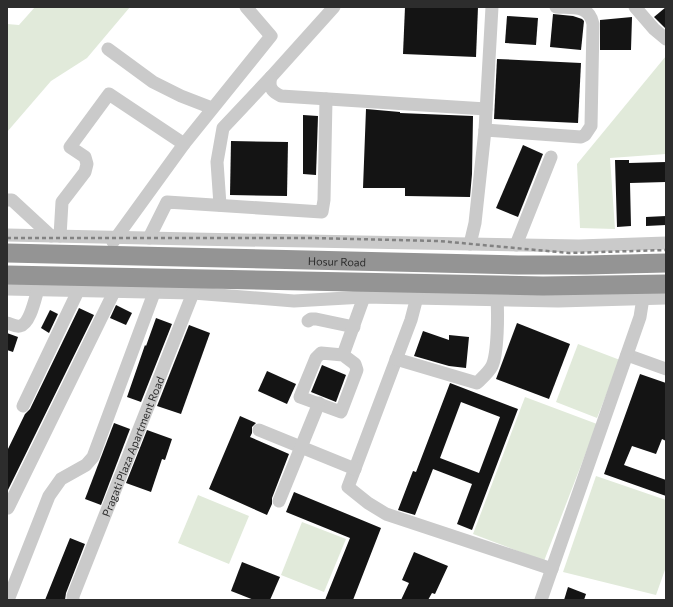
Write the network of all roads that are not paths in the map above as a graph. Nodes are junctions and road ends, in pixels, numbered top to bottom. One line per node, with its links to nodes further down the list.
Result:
1 (246, 7): 10 (street)
2 (334, 7): 8 (street)
3 (492, 7): 11 (street)
4 (556, 7): 12 (street)
5 (635, 7): 6 (street)
6 (666, 40)
7 (108, 49): 10 (street)
8 (271, 77): 9 (street); 16 (street)
9 (326, 99): 11 (street); 16 (street)
10 (212, 108): 13 (street)
11 (486, 109): 12 (street)
12 (485, 130): 22 (street)
13 (184, 144): 18 (street); 19 (street)
14 (551, 157): 23 (street)
15 (7, 200): 18 (street)
16 (220, 205): 20 (street)
17 (7, 235): 18 (street)
18 (56, 236): 19 (street)
19 (116, 238): 20 (street); 25 (street)
20 (149, 238): 22 (street)
21 (666, 243): 23 (street)
22 (470, 244): 23 (street)
23 (516, 245)
24 (7, 253): 25 (highway, Hosur Road)
25 (104, 255): 26 (highway, Hosur Road)
26 (666, 262)
27 (7, 275): 28 (highway, Hosur Road)
28 (666, 284)
29 (7, 289): 30 (street)
30 (38, 290): 31 (street); 41 (street)
31 (79, 290): 32 (street); 48 (street)
32 (114, 292): 33 (street); 53 (street)
33 (154, 293): 34 (street); 55 (street)
34 (193, 293): 35 (street); 56 (street, Pragati Plaza Apartment Road)
35 (364, 297): 36 (street); 42 (street)
36 (417, 297): 39 (street); 45 (street)
37 (643, 298): 38 (street); 39 (street); 44 (street)
38 (666, 298)
39 (498, 299): 45 (street)
40 (308, 321): 42 (street)
41 (7, 323)
42 (354, 327): 43 (street)
43 (343, 355): 47 (street); 47 (street)
44 (627, 355): 46 (street); 54 (street)
45 (396, 359): 51 (street)
46 (666, 369)
47 (319, 403): 50 (street)
48 (23, 406)
49 (259, 430): 50 (street)
50 (301, 448): 51 (street); 52 (street)
51 (355, 470): 54 (street)
52 (279, 501)
53 (8, 508)
54 (552, 569): 57 (street)
55 (8, 600)
56 (73, 600)
57 (541, 600)

